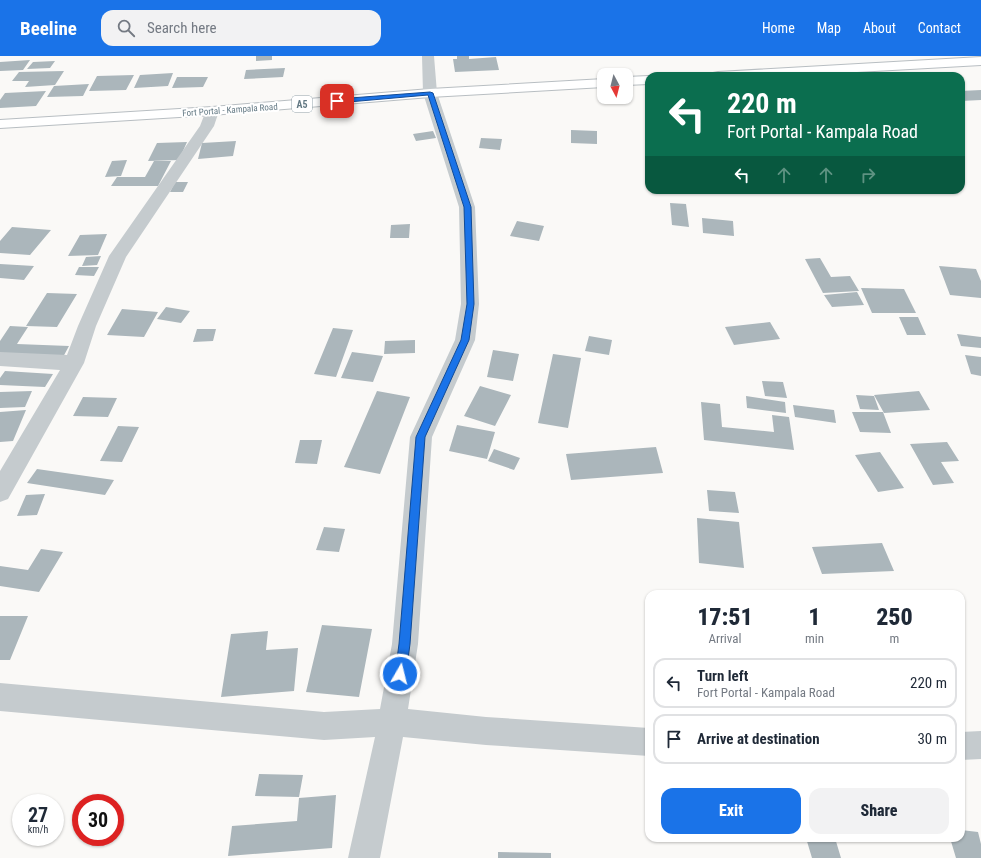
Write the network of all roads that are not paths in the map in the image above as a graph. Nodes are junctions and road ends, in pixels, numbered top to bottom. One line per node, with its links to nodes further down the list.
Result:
1 (428, 56): 7 (street)
2 (981, 61): 3 (main road)
3 (788, 72)
4 (645, 80): 5 (main road)
5 (633, 81)
6 (597, 83): 7 (main road, Fort Portal - Kampala Road / A5)
7 (430, 93): 8 (main road, Fort Portal - Kampala Road / A5); 14 (street)
8 (212, 111): 9 (main road, Fort Portal - Kampala Road / A5); 11 (street)
9 (0, 124)
10 (0, 360): 11 (street)
11 (74, 363): 12 (street)
12 (0, 492)
13 (0, 697): 14 (street)
14 (392, 722): 15 (street); 18 (street)
15 (645, 742)
16 (981, 745): 17 (street)
17 (965, 746)
18 (364, 858)

